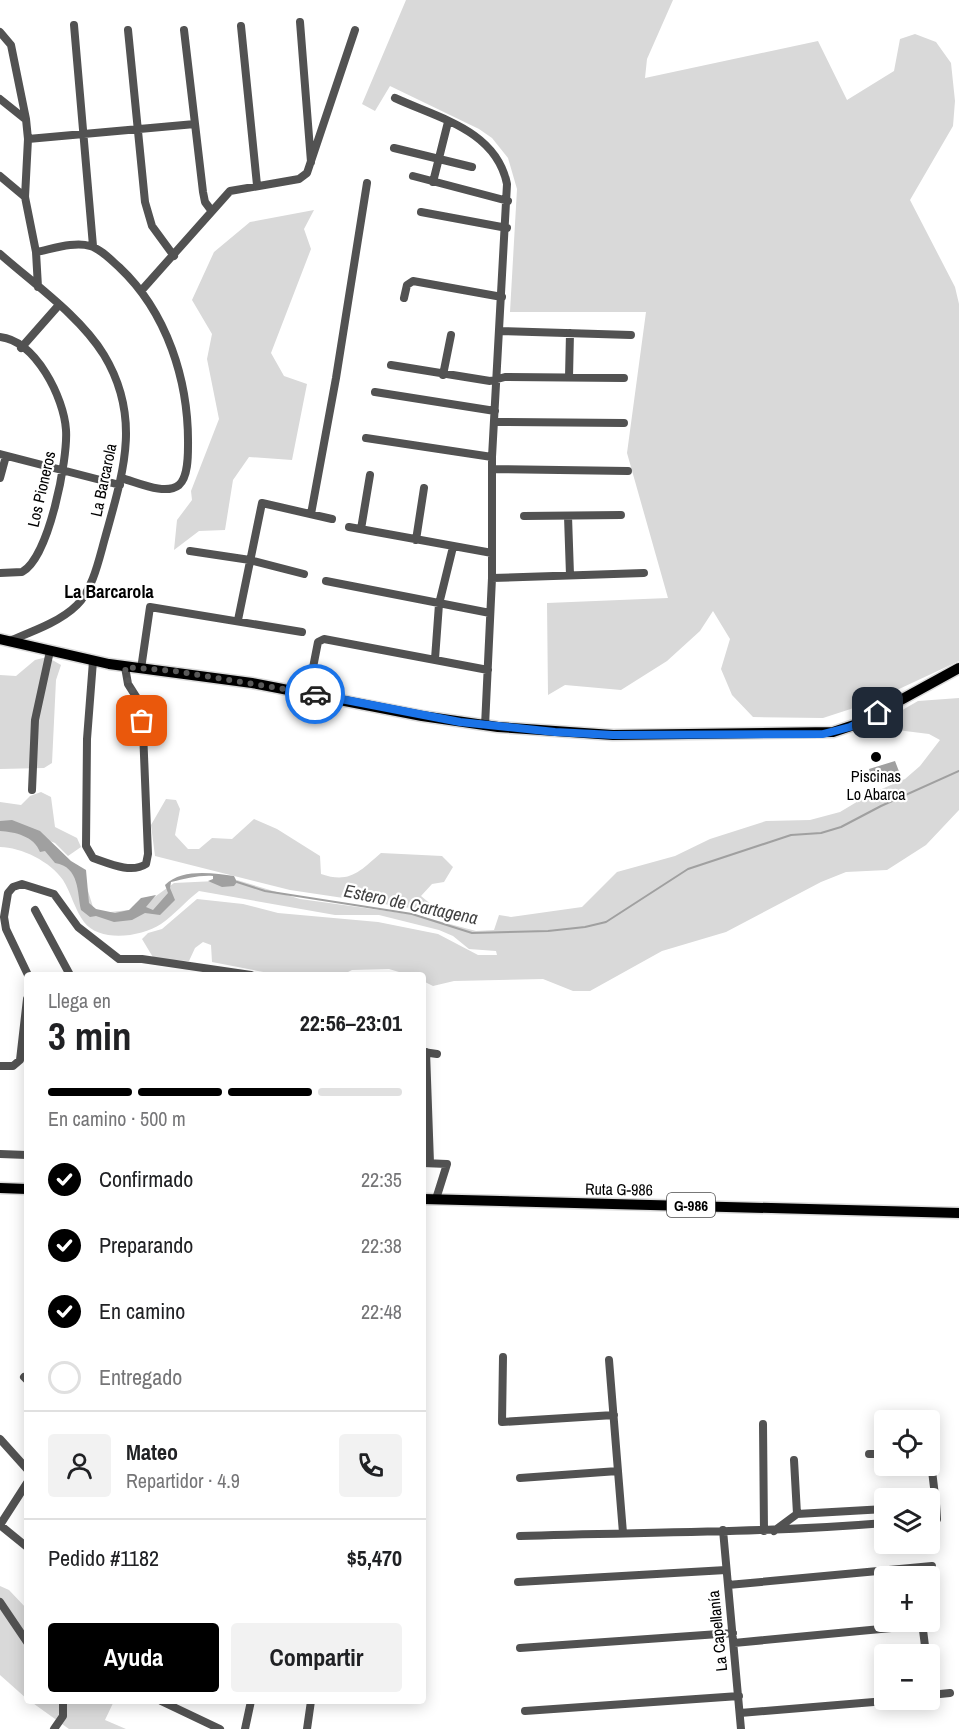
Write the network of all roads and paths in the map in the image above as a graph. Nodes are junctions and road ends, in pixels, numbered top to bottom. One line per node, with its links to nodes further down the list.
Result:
1 (300, 22): 18 (street)
2 (74, 25): 14 (street)
3 (241, 26): 24 (street)
4 (128, 30): 13 (street)
5 (184, 30): 12 (street)
6 (355, 30): 18 (street)
7 (0, 32): 10 (street)
8 (394, 98): 11 (street)
9 (0, 99): 10 (street)
10 (26, 119): 15 (street)
11 (448, 122): 17 (street); 26 (street)
12 (195, 124): 13 (street); 27 (street)
13 (137, 129): 14 (street); 33 (street)
14 (84, 134): 15 (street); 30 (street)
15 (28, 139): 25 (street)
16 (394, 148): 17 (street)
17 (439, 159): 19 (street); 22 (street)
18 (312, 166): 24 (street)
19 (472, 168)
20 (0, 176): 25 (street)
21 (413, 176): 22 (street)
22 (433, 182): 26 (street)
23 (367, 183): 64 (street)
24 (257, 185): 27 (street)
25 (25, 197): 31 (street)
26 (508, 201): 29 (street)
27 (212, 210): 33 (street)
28 (421, 212): 29 (street)
29 (507, 228): 36 (street)
30 (93, 246): 31 (street); 35 (street)
31 (36, 252): 34 (street)
32 (0, 254): 34 (street, La Barcarola)
33 (174, 256): 35 (street)
34 (38, 287): 38 (street, La Barcarola)
35 (141, 291): 62 (street)
36 (502, 297): 37 (street); 39 (street)
37 (405, 298)
38 (58, 306): 44 (street); 62 (street, La Barcarola)
39 (500, 331): 40 (street); 49 (street)
40 (570, 333): 42 (street); 47 (street)
41 (451, 335): 46 (street)
42 (631, 335)
43 (2, 336): 44 (street, Los Pioneros)
44 (21, 348): 58 (street, Los Pioneros)
45 (391, 365): 46 (street)
46 (443, 375): 49 (street)
47 (569, 377): 48 (street); 49 (street)
48 (624, 378)
49 (497, 379): 51 (street)
50 (375, 392): 51 (street)
51 (495, 411): 52 (street)
52 (494, 422): 53 (street); 56 (street)
53 (624, 423)
54 (366, 438): 56 (street)
55 (3, 455): 58 (street); 61 (street)
56 (492, 457): 57 (street)
57 (492, 469): 59 (street); 74 (street)
58 (62, 470): 62 (street); 76 (street, Los Pioneros)
59 (628, 471)
60 (370, 475): 70 (street)
61 (0, 478)
62 (121, 482): 86 (street, La Barcarola)
63 (424, 488): 71 (street)
64 (311, 514): 68 (street); 75 (street)
65 (621, 515): 67 (street)
66 (524, 516): 67 (street)
67 (568, 516): 79 (street)
68 (332, 519)
69 (349, 527): 70 (street)
70 (362, 529): 71 (street)
71 (416, 540): 72 (street)
72 (453, 547): 74 (street); 82 (street)
73 (190, 551): 75 (street)
74 (492, 553): 80 (street)
75 (250, 560): 78 (street); 84 (street)
76 (0, 573)
77 (644, 573): 79 (street)
78 (304, 574)
79 (570, 575): 80 (street)
80 (492, 578): 83 (street)
81 (326, 581): 82 (street)
82 (439, 604): 83 (street); 88 (street)
83 (490, 613): 93 (street)
84 (238, 620): 85 (street); 92 (street)
85 (302, 632)
86 (4, 640): 87 (main road)
87 (50, 651): 89 (main road); 96 (street)
88 (435, 659): 93 (street); 94 (street)
89 (93, 661): 90 (main road); 90 (street)
90 (125, 667): 92 (main road)
91 (959, 668): 95 (main road)
92 (141, 669): 94 (main road)
93 (488, 670): 95 (street)
94 (308, 693): 95 (main road)
95 (485, 726)
96 (32, 790)
97 (36, 910): 99 (street)
98 (27, 972): 100 (street)
99 (68, 972)
100 (232, 972)
101 (24, 1025): 104 (street)
102 (426, 1052): 103 (street)
103 (437, 1054)
104 (0, 1066)
105 (426, 1126): 108 (street)
106 (0, 1154): 107 (street)
107 (24, 1155)
108 (427, 1163): 112 (street)
109 (0, 1188): 110 (main road)
110 (24, 1189)
111 (426, 1199): 112 (main road, Ruta G-986 / G-986)
112 (436, 1199): 113 (main road, Ruta G-986 / G-986)
113 (959, 1213)
114 (503, 1357): 116 (street)
115 (609, 1360): 116 (street)
116 (614, 1415): 123 (street)
117 (763, 1424): 131 (street)
118 (0, 1439): 122 (street)
119 (869, 1454): 120 (street)
120 (874, 1454)
121 (794, 1460): 127 (street)
122 (24, 1466)
123 (618, 1471): 124 (street); 132 (street)
124 (520, 1478)
125 (24, 1488): 129 (street)
126 (874, 1510): 127 (street)
127 (797, 1514): 131 (street)
128 (874, 1524): 131 (street)
129 (0, 1525): 134 (street)
130 (723, 1530): 131 (street); 132 (street); 135 (street, La Capellanía)
131 (769, 1531)
132 (623, 1533): 133 (street)
133 (520, 1536)
134 (24, 1545)
135 (726, 1570): 137 (street); 138 (street, La Capellanía)
136 (874, 1571): 138 (street)
137 (518, 1582)
138 (728, 1585): 141 (street, La Capellanía)
139 (0, 1602): 142 (street)
140 (874, 1628): 143 (street)
141 (733, 1633): 143 (street, La Capellanía); 144 (street)
142 (24, 1638)
143 (734, 1643): 147 (street, La Capellanía)
144 (520, 1648)
145 (950, 1693): 146 (street)
146 (940, 1694)
147 (739, 1696): 153 (street); 154 (street, La Capellanía)
148 (874, 1702): 154 (street)
149 (63, 1704): 155 (street)
150 (167, 1704): 156 (street)
151 (250, 1704): 157 (street)
152 (311, 1704): 158 (street)
153 (525, 1711)
154 (740, 1713): 159 (street, La Capellanía)
155 (54, 1729)
156 (220, 1729)
157 (245, 1729)
158 (308, 1729)
159 (741, 1729)

